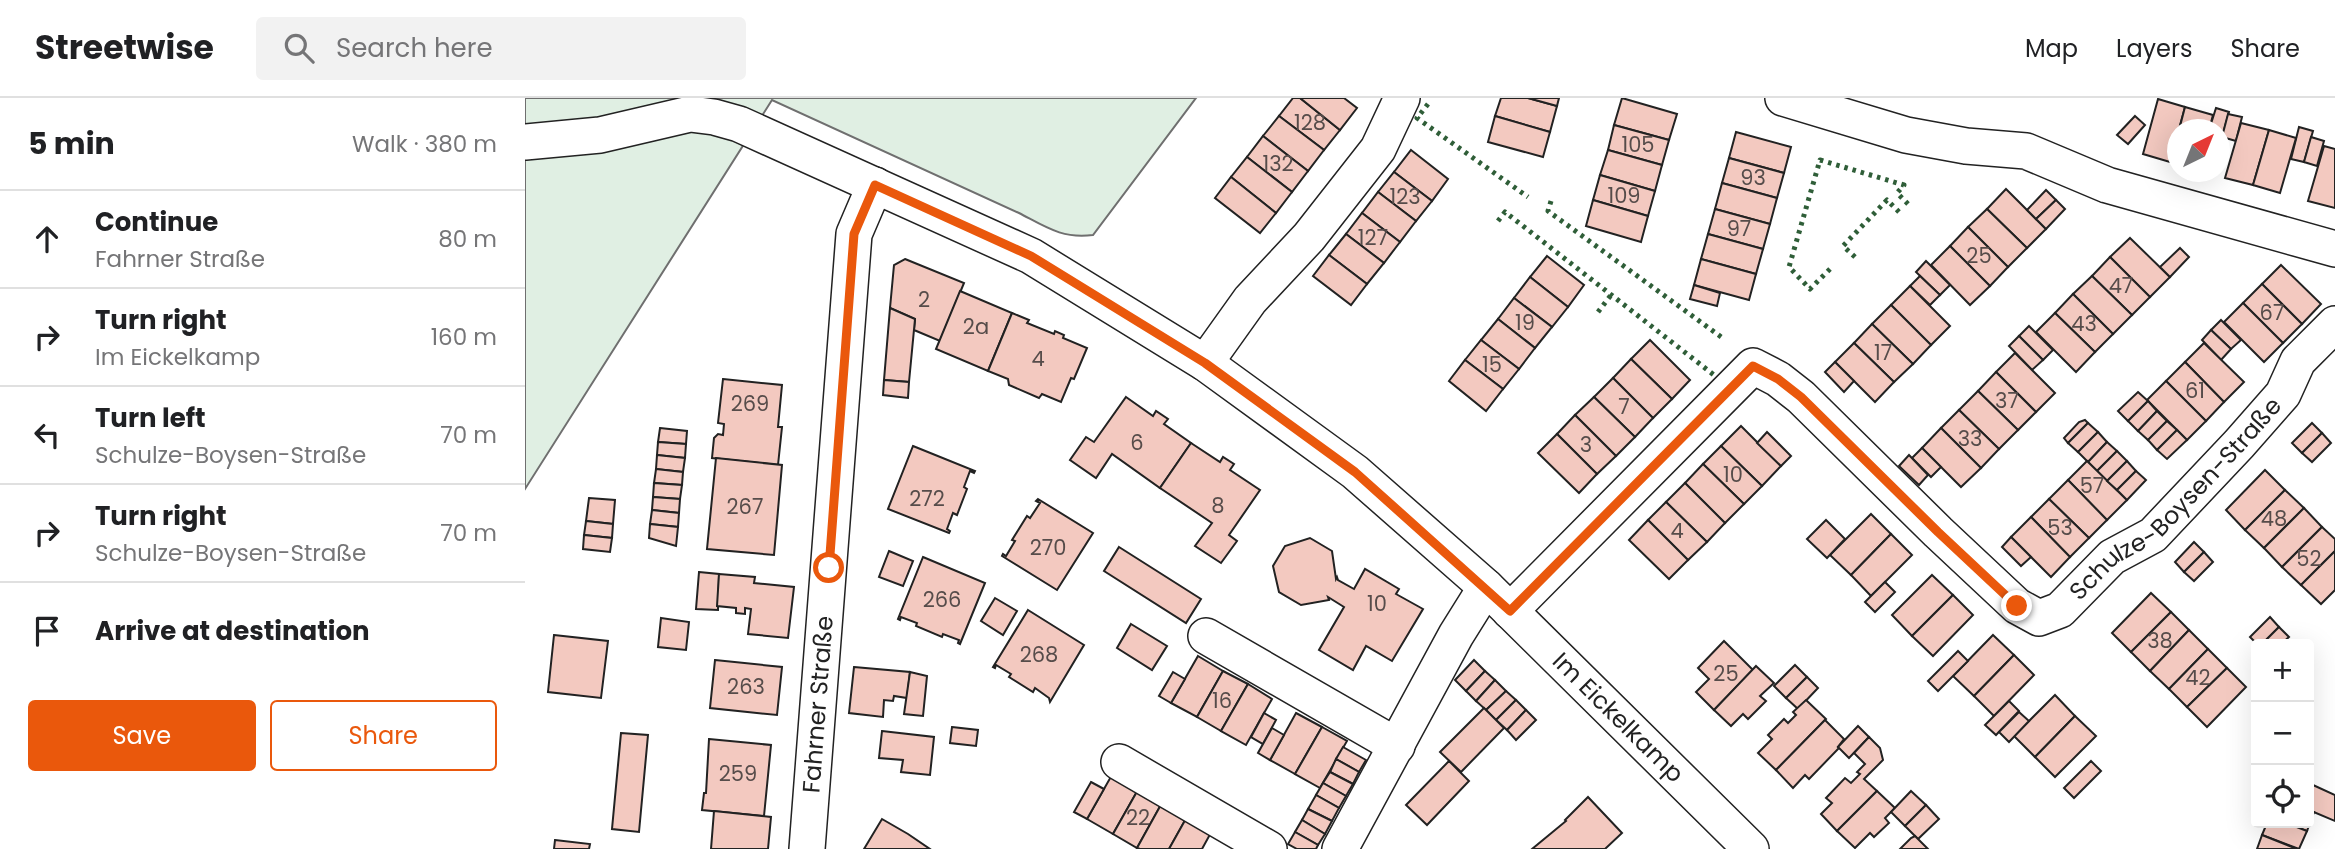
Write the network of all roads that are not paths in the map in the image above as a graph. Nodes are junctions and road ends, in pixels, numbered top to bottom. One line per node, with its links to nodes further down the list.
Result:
1 (1402, 98): 7 (street)
2 (1783, 98): 5 (street)
3 (525, 142): 4 (street, Im Eickelkamp)
4 (875, 185): 7 (street, Im Eickelkamp); 13 (street, Fahrner Straße)
5 (2335, 249)
6 (2335, 324): 9 (street, Schulze-Boysen-Straße)
7 (1205, 363): 8 (street, Im Eickelkamp)
8 (1486, 587): 9 (street, Im Eickelkamp); 11 (street)
9 (1510, 611): 16 (street, Im Eickelkamp)
10 (1206, 636): 11 (street)
11 (1397, 746): 15 (street)
12 (1119, 762): 14 (street)
13 (807, 849)
14 (1269, 849)
15 (1340, 849)
16 (1751, 849)

